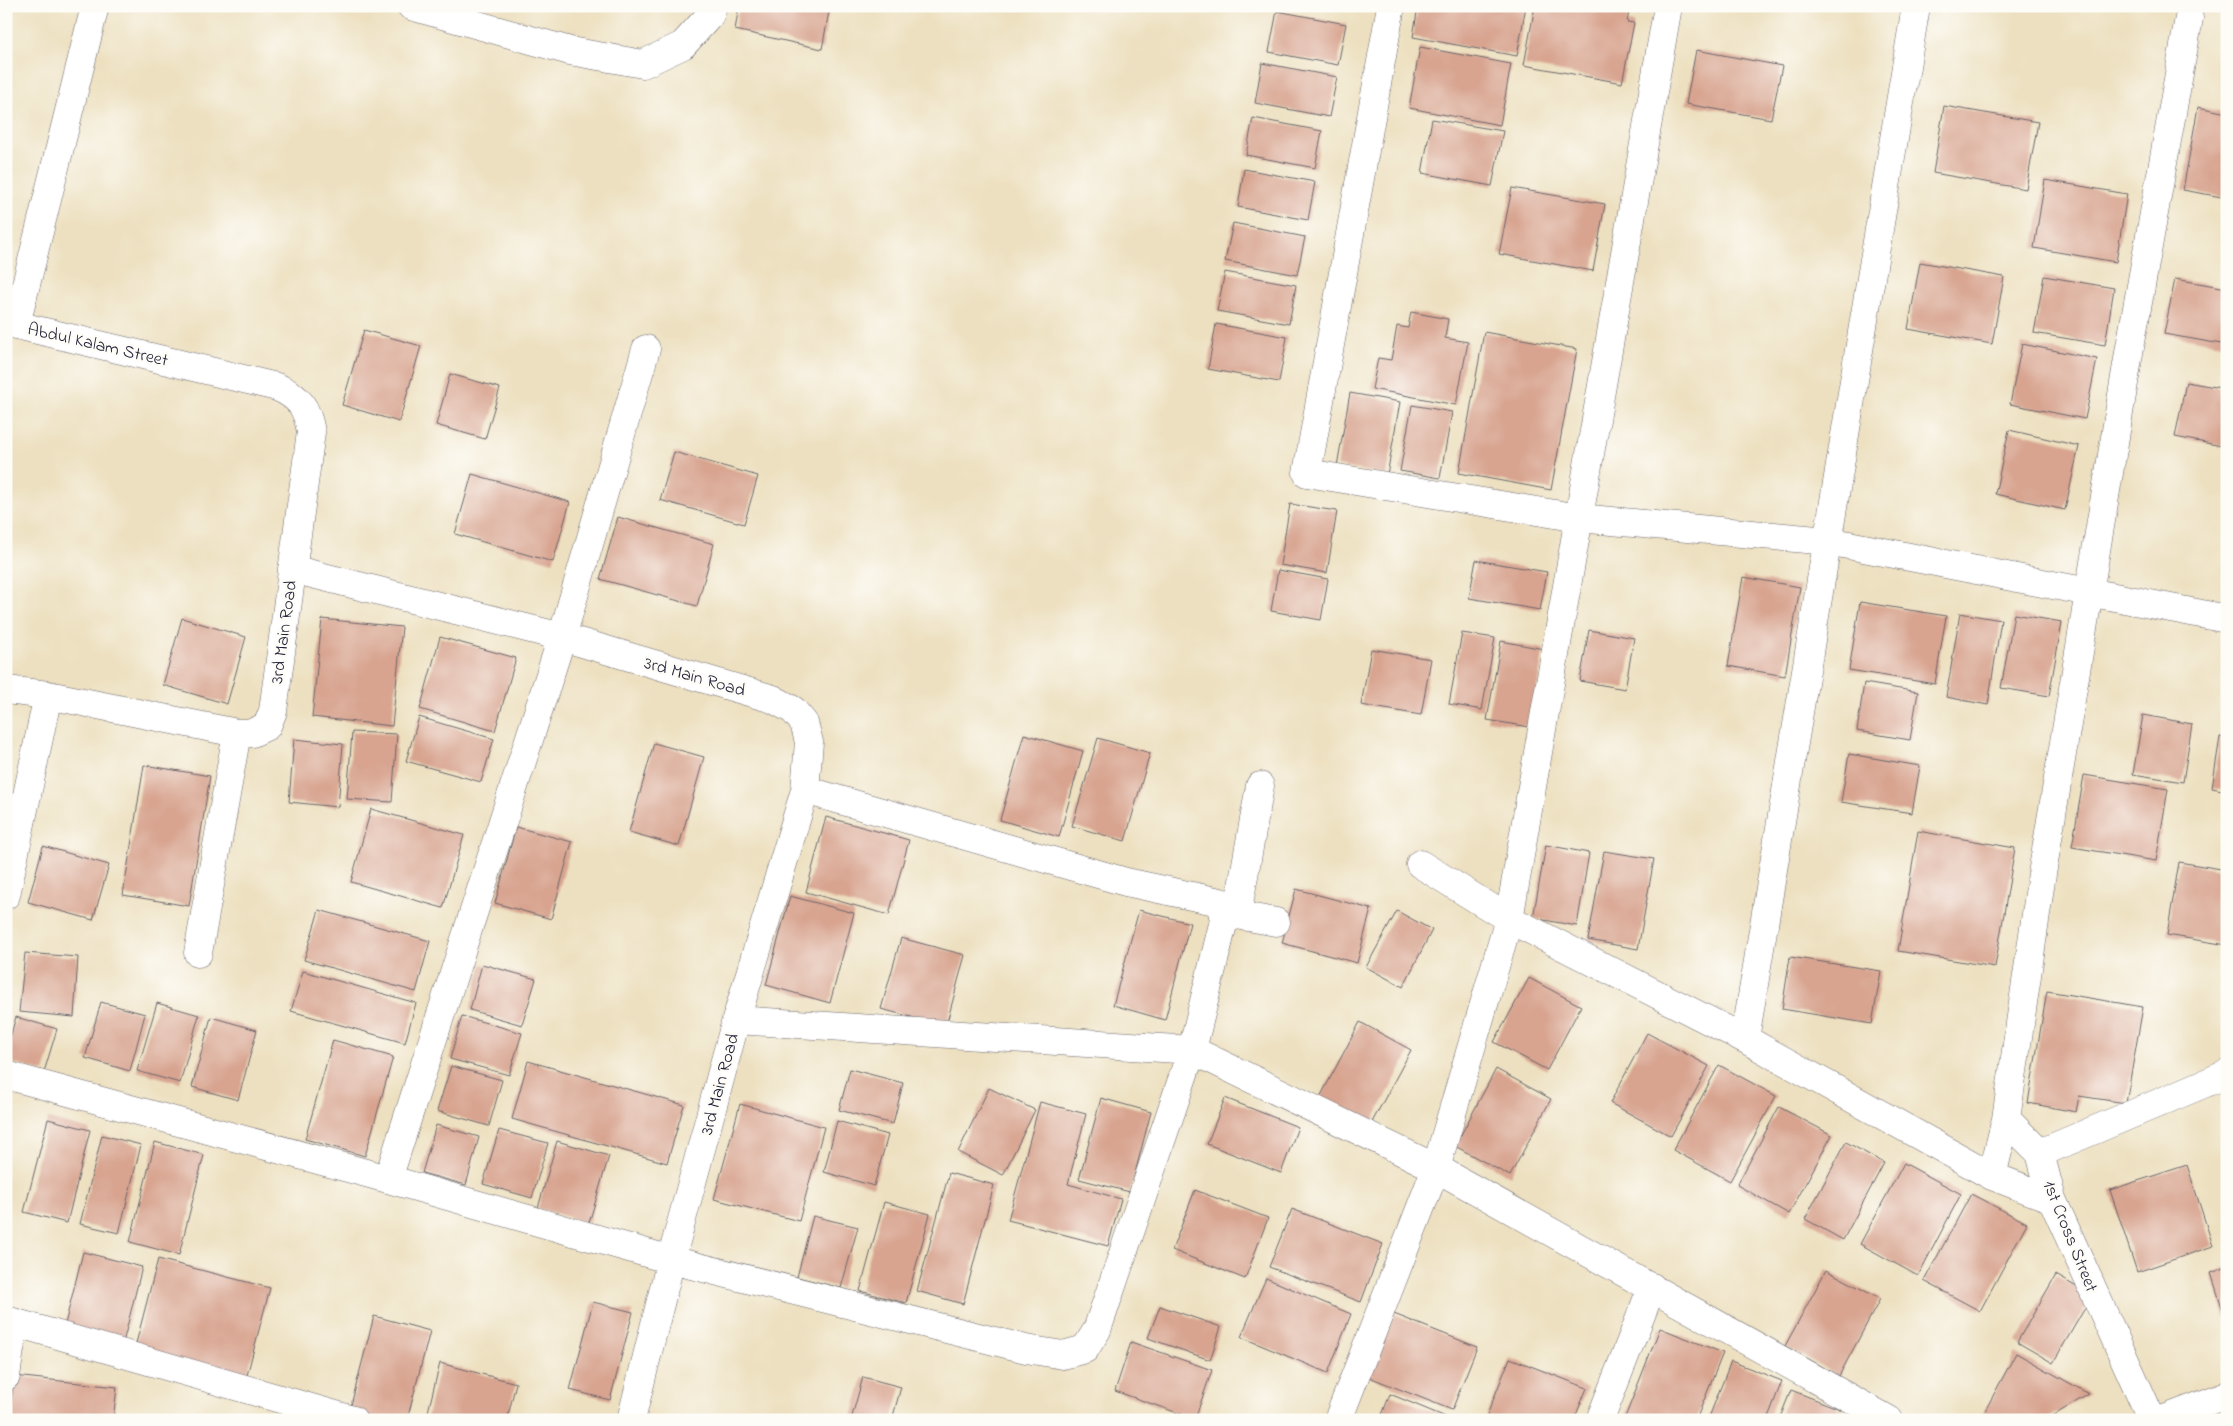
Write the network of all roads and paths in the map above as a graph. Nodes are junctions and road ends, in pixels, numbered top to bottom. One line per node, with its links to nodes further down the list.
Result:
1 (94, 6): 8 (street, Abdul Kalam Street)
2 (411, 6): 3 (street)
3 (713, 6)
4 (1391, 6): 10 (street)
5 (1668, 6): 10 (street)
6 (1916, 6): 11 (street)
7 (2189, 18): 13 (street)
8 (11, 323): 12 (street, Abdul Kalam Street)
9 (646, 349): 15 (street)
10 (1579, 518): 11 (street); 24 (street)
11 (1828, 541): 13 (street); 28 (street)
12 (292, 569): 15 (street, 3rd Main Road); 18 (street, 3rd Main Road)
13 (2089, 592): 14 (street); 32 (street)
14 (2227, 619)
15 (562, 637): 20 (street, 3rd Main Road); 36 (street)
16 (6, 690): 17 (street, 3rd Main Road)
17 (48, 695): 18 (street, 3rd Main Road); 22 (street)
18 (237, 733): 26 (street)
19 (1260, 786): 23 (street)
20 (805, 790): 23 (street); 27 (street, 3rd Main Road)
21 (1420, 864): 24 (street)
22 (6, 895)
23 (1231, 918): 25 (street); 29 (street)
24 (1509, 919): 28 (street); 34 (street)
25 (1276, 922)
26 (198, 953)
27 (736, 1020): 29 (street); 38 (street, 3rd Main Road)
28 (1745, 1039): 35 (street)
29 (1192, 1050): 34 (street); 38 (street)
30 (2227, 1074): 33 (street)
31 (6, 1075): 36 (street)
32 (2006, 1119): 33 (street); 35 (street)
33 (2040, 1153): 37 (street, 1st Cross Street)
34 (1436, 1168): 39 (street); 45 (street)
35 (1992, 1176): 37 (street)
36 (388, 1179): 38 (street)
37 (2052, 1199): 48 (street, 1st Cross Street)
38 (671, 1260): 44 (street, 3rd Main Road)
39 (1652, 1287): 46 (street); 47 (street)
40 (10, 1322): 41 (street); 43 (street)
41 (6, 1376)
42 (2215, 1406): 49 (street)
43 (353, 1420)
44 (631, 1420)
45 (1338, 1420)
46 (1600, 1420)
47 (1890, 1420)
48 (2152, 1420)
49 (2162, 1420)

